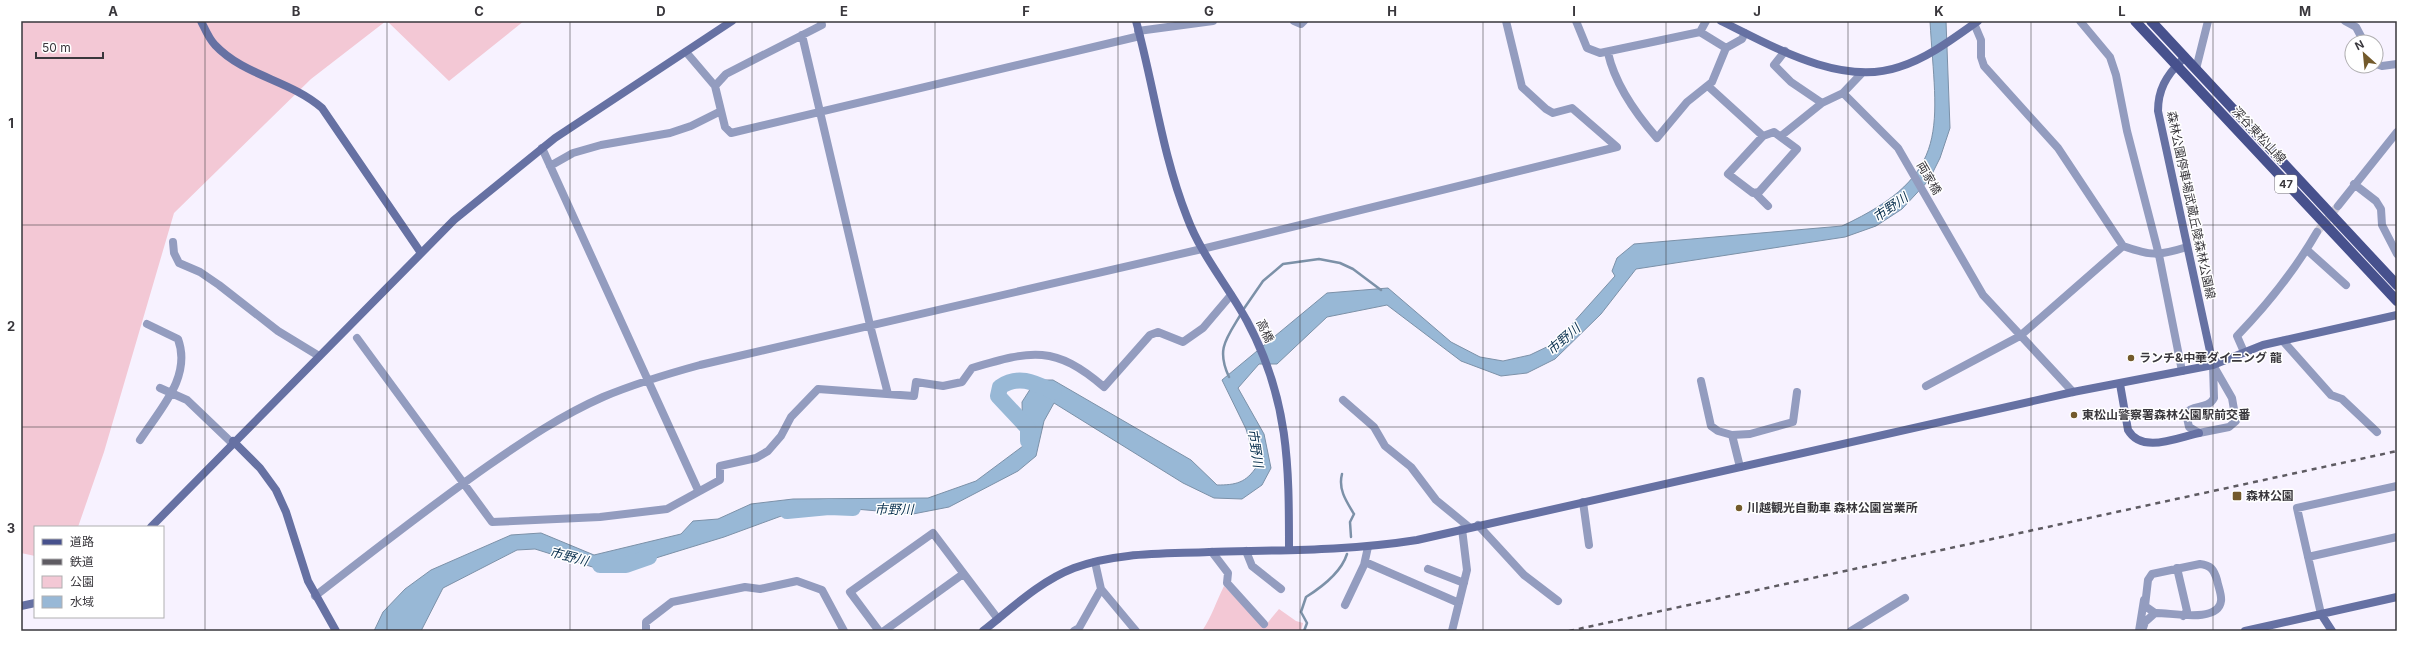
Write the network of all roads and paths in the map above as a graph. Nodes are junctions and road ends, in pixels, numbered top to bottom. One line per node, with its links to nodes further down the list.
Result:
1 (201, 21): 54 (street)
2 (732, 21): 25 (street)
3 (821, 21): 22 (street)
4 (1136, 21): 20 (street, 高橋)
5 (1213, 21): 20 (street)
6 (1294, 21): 7 (street)
7 (1304, 21)
8 (1506, 21): 52 (street)
9 (1576, 21): 26 (street)
10 (1706, 21): 18 (street)
11 (1721, 21): 19 (street)
12 (2080, 21): 56 (street)
13 (2135, 21): 29 (main road, 深谷東松山線 / 47)
14 (2151, 21): 27 (main road, 深谷東松山線 / 47)
15 (2208, 21): 31 (street)
16 (2345, 21): 21 (street)
17 (1975, 22): 32 (street); 50 (street)
18 (1700, 32): 23 (street); 26 (street)
19 (1746, 33): 23 (street); 24 (street)
20 (1139, 34): 38 (street); 52 (street, 高橋)
21 (2360, 34)
22 (802, 35): 33 (street); 38 (street)
23 (1726, 48): 34 (street)
24 (1785, 51): 32 (street); 36 (street)
25 (686, 52): 33 (street); 42 (street)
26 (1608, 53): 34 (street)
27 (2185, 57): 29 (street, 森林公園停車場武蔵丘陵森林公園線); 31 (main road, 深谷東松山線 / 47)
28 (2397, 64): 30 (street)
29 (2176, 66): 51 (street, 森林公園停車場武蔵丘陵森林公園線); 60 (main road, 深谷東松山線 / 47)
30 (2384, 66)
31 (2196, 69): 58 (main road, 深谷東松山線 / 47)
32 (1862, 73): 35 (street)
33 (715, 86): 37 (street)
34 (1708, 86): 40 (street)
35 (1842, 93): 36 (street); 64 (street, 両家橋)
36 (1822, 103): 41 (street)
37 (721, 111): 38 (street); 43 (street)
38 (820, 112): 63 (street)
39 (2397, 132): 44 (street)
40 (1763, 136): 41 (street); 45 (street)
41 (1781, 136): 45 (street)
42 (542, 148): 43 (street); 54 (street)
43 (550, 166): 71 (street)
44 (2354, 184): 47 (street); 55 (street)
45 (1756, 194): 46 (street)
46 (1768, 206)
47 (2338, 206)
48 (2318, 232): 53 (street)
49 (173, 242): 68 (street)
50 (2123, 246): 56 (street); 64 (street)
51 (2187, 247): 56 (street); 69 (street, 森林公園停車場武蔵丘陵森林公園線)
52 (1202, 249): 59 (street, 高橋); 63 (street)
53 (2307, 250): 57 (street); 67 (street)
54 (421, 253): 68 (street)
55 (2397, 254)
56 (2159, 255): 70 (street)
57 (2346, 285)
58 (2397, 285)
59 (1231, 295): 79 (street); 99 (street, 高橋)
60 (2397, 301)
61 (2397, 315): 66 (street)
62 (147, 324): 78 (street)
63 (870, 325): 71 (street); 79 (street)
64 (2020, 336): 74 (street); 77 (street, 両家橋)
65 (357, 338): 89 (street)
66 (2283, 341): 67 (street); 82 (street)
67 (2244, 352): 69 (street)
68 (319, 356): 87 (street)
69 (2213, 365): 70 (street); 81 (street); 83 (street)
70 (2182, 371): 73 (street)
71 (648, 379): 89 (street); 91 (street)
72 (1701, 381): 84 (street)
73 (2120, 384): 77 (street); 85 (street)
74 (1926, 386)
75 (160, 388): 78 (street)
76 (1797, 392): 84 (street)
77 (2073, 392): 88 (street)
78 (171, 393): 86 (street); 87 (street)
79 (888, 394): 91 (street)
80 (1343, 400): 95 (street)
81 (2189, 427): 83 (street); 85 (street)
82 (2377, 432)
83 (2198, 434): 85 (street)
84 (1732, 435): 88 (street)
85 (2183, 437)
86 (140, 440)
87 (232, 442): 94 (street); 111 (street)
88 (1740, 466): 92 (street)
89 (462, 484): 91 (street); 111 (street)
90 (2397, 486): 102 (street)
91 (698, 490)
92 (1583, 502): 93 (street); 97 (street)
93 (1478, 525): 95 (street); 115 (street)
94 (152, 526)
95 (1465, 528): 98 (street); 108 (street)
96 (2397, 537): 102 (street)
97 (1589, 545)
98 (1368, 546): 99 (street); 104 (street)
99 (1289, 550): 100 (street)
100 (1246, 551): 101 (street); 110 (street)
101 (1212, 552): 103 (street); 124 (street)
102 (2308, 557): 121 (street)
103 (1095, 562): 109 (street); 123 (street)
104 (1365, 562): 117 (street); 118 (street)
105 (2177, 568): 114 (street); 122 (street); 122 (street)
106 (1428, 569): 108 (street)
107 (963, 574): 123 (street); 129 (street); 130 (street)
108 (1464, 583): 117 (street)
109 (1102, 589): 125 (street); 132 (street)
110 (1281, 589)
111 (315, 596): 126 (street)
112 (1905, 598): 134 (street)
113 (2397, 598): 121 (street)
114 (2145, 600): 120 (street); 135 (street)
115 (1558, 601)
116 (34, 603): 119 (street)
117 (1459, 603): 133 (street)
118 (1345, 605)
119 (21, 606)
120 (2155, 613): 122 (street); 135 (street)
121 (2321, 614): 136 (street); 137 (street)
122 (2183, 616)
123 (998, 619): 131 (street)
124 (1264, 624)
125 (1078, 630)
126 (336, 631)
127 (646, 631): 128 (street)
128 (844, 631)
129 (879, 631)
130 (884, 631)
131 (982, 631)
132 (1136, 631)
133 (1452, 631)
134 (1851, 631)
135 (2140, 631)
136 (2244, 631)
137 (2332, 631)

